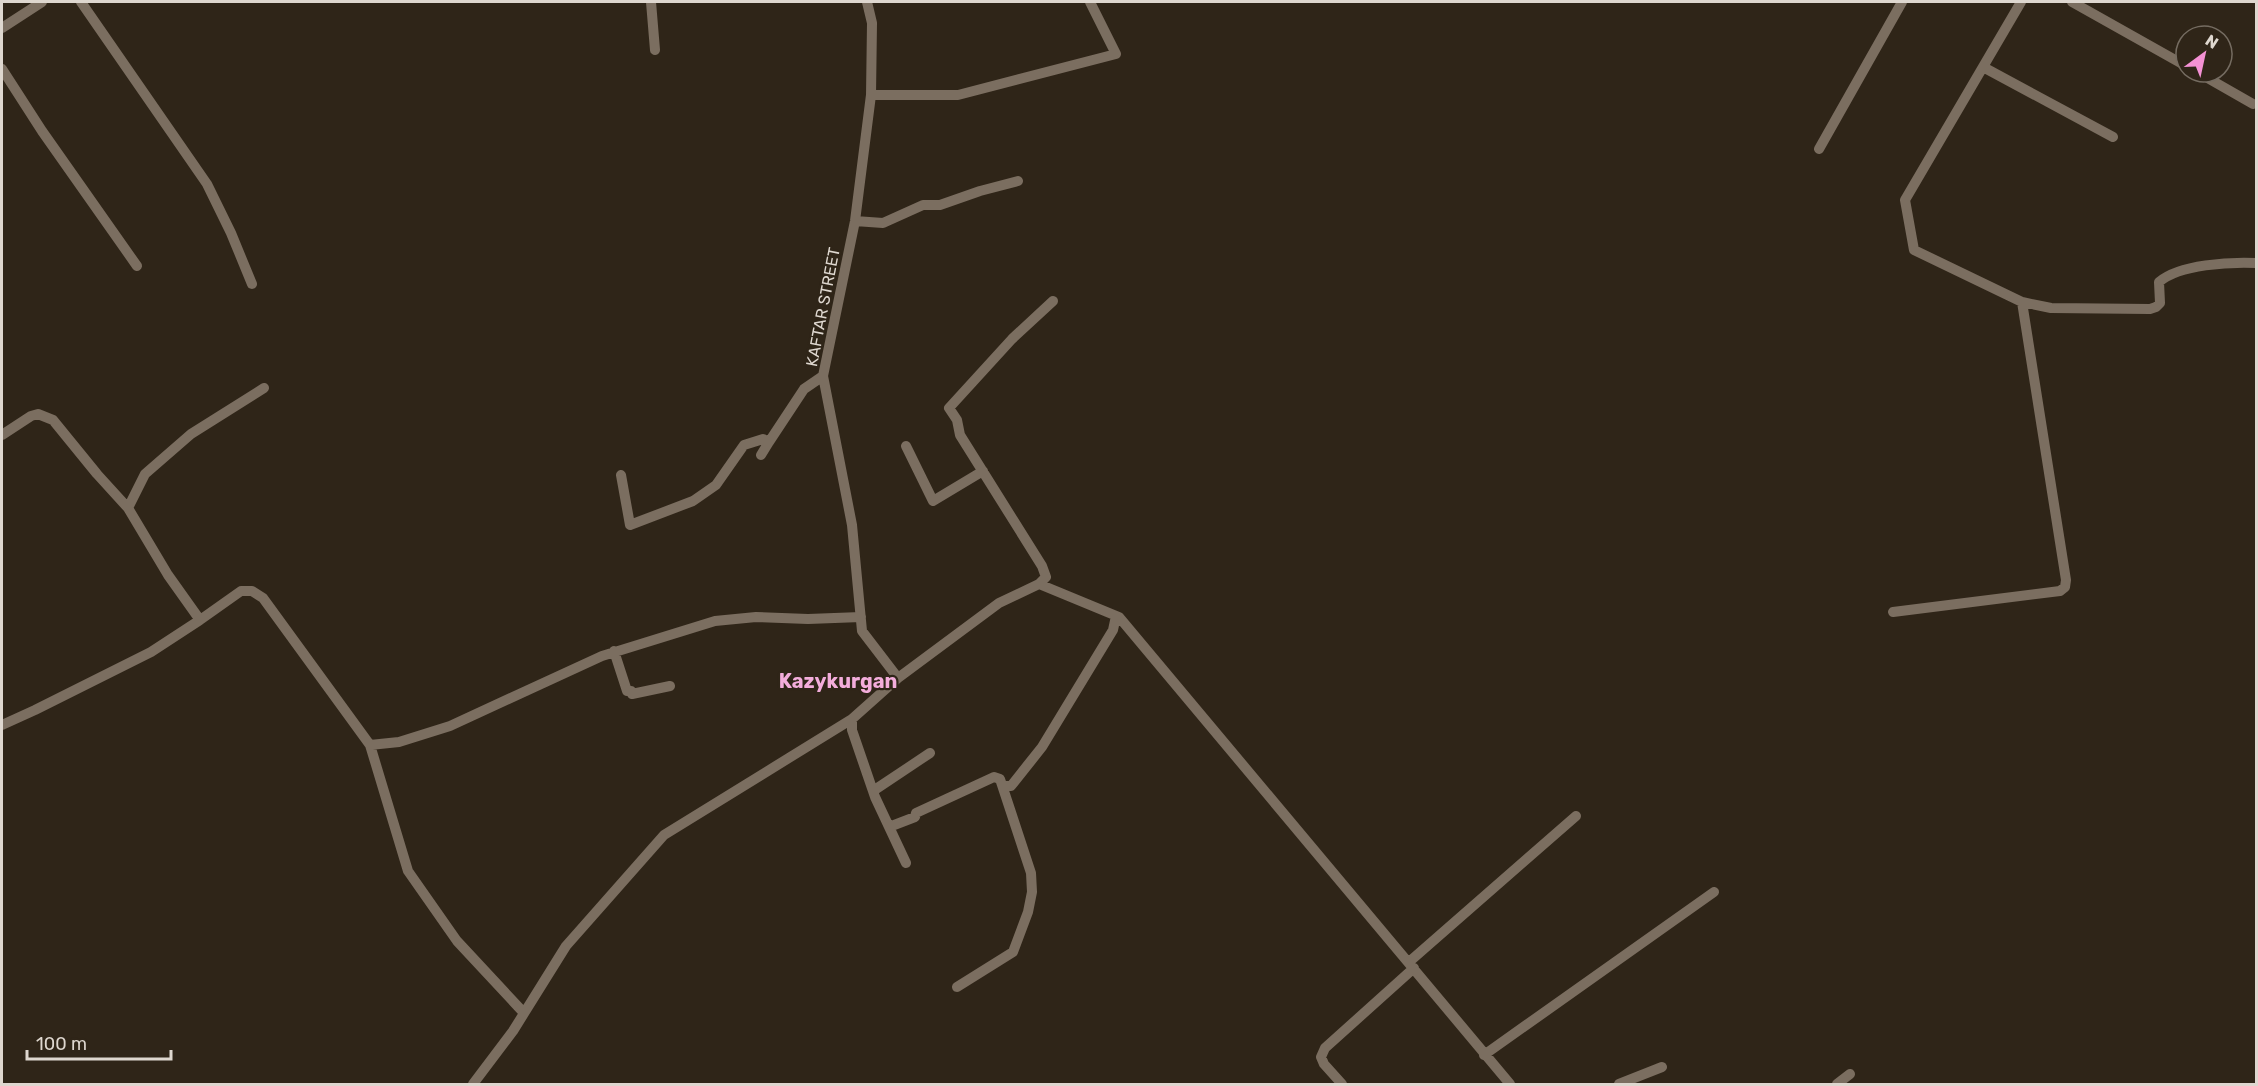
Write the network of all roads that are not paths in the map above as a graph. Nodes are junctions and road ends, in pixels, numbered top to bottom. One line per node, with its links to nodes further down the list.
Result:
1 (42, 2): 9 (street)
2 (81, 2): 23 (street)
3 (651, 2): 10 (street)
4 (867, 2): 15 (street, KAFTAR STREET)
5 (1090, 2): 15 (street)
6 (1902, 2): 18 (street)
7 (2022, 2): 12 (street)
8 (2072, 2): 11 (street)
9 (2, 28)
10 (655, 50)
11 (2174, 59)
12 (1983, 67): 17 (street); 25 (street)
13 (2, 69): 22 (street)
14 (2218, 84): 16 (street)
15 (871, 95): 20 (street, KAFTAR STREET)
16 (2253, 104)
17 (2114, 137)
18 (1819, 149)
19 (1017, 181): 20 (street)
20 (855, 221): 26 (street, KAFTAR STREET)
21 (2256, 263): 25 (street)
22 (137, 266)
23 (252, 284)
24 (1053, 301): 32 (street)
25 (2022, 302): 36 (street)
26 (824, 376): 29 (street); 38 (street, KAFTAR STREET)
27 (264, 388): 34 (street)
28 (2, 435): 34 (street)
29 (769, 442): 31 (street); 33 (street)
30 (906, 446): 32 (street)
31 (761, 455)
32 (983, 471): 35 (street)
33 (621, 475)
34 (129, 508): 39 (street)
35 (1039, 584): 37 (street); 41 (street)
36 (1893, 612)
37 (1116, 616): 47 (street); 53 (street)
38 (861, 617): 40 (street); 41 (street, KAFTAR STREET)
39 (200, 620): 44 (street); 45 (street)
40 (614, 651): 42 (street); 45 (street)
41 (898, 678): 43 (street)
42 (670, 686)
43 (852, 718): 48 (street); 55 (street)
44 (2, 725)
45 (370, 745): 55 (street)
46 (930, 753): 48 (street)
47 (1003, 786): 50 (street); 54 (street)
48 (873, 790): 50 (street)
49 (1576, 816): 53 (street)
50 (889, 827): 51 (street)
51 (906, 863)
52 (1714, 892): 56 (street)
53 (1411, 965): 56 (street); 60 (street)
54 (957, 987)
55 (524, 1013): 59 (street)
56 (1484, 1055): 61 (street)
57 (1662, 1067): 62 (street)
58 (1850, 1074): 63 (street)
59 (473, 1084)
60 (1342, 1084)
61 (1510, 1084)
62 (1619, 1084)
63 (1837, 1084)

